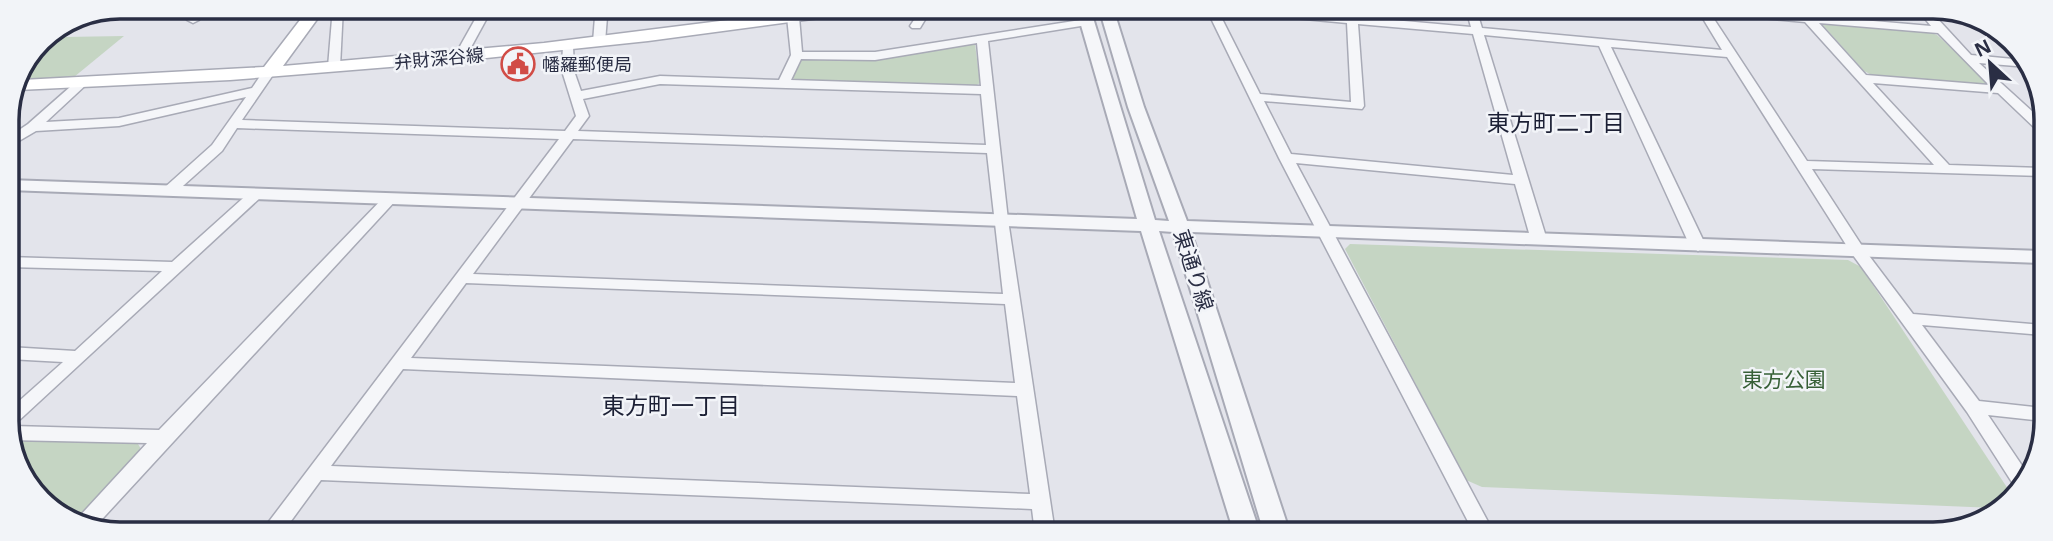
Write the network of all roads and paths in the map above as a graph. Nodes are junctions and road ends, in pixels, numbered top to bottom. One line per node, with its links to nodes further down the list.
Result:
1 (309, 19): 31 (main road)
2 (337, 19): 30 (street)
3 (482, 19): 27 (street)
4 (601, 19): 22 (street)
5 (777, 19): 22 (main road, 弁財深谷線)
6 (793, 19): 25 (street)
7 (920, 19): 18 (street)
8 (1068, 19): 21 (street)
9 (1086, 19): 58 (street, 東通り線)
10 (1115, 19): 59 (street, 東通り線)
11 (1217, 19): 40 (street)
12 (1341, 19): 17 (street)
13 (1474, 19): 20 (street)
14 (1711, 19): 26 (street)
15 (1810, 19): 19 (street); 32 (street)
16 (1931, 19): 19 (street)
17 (1352, 20): 20 (street); 40 (street)
18 (916, 26)
19 (1940, 30): 28 (street)
20 (1478, 31): 23 (street); 51 (street)
21 (982, 39): 25 (street); 36 (street)
22 (599, 42): 24 (main road, 弁財深谷線)
23 (1603, 42): 26 (street); 62 (street)
24 (567, 46): 27 (main road, 弁財深谷線); 39 (street)
25 (797, 54): 34 (street)
26 (1730, 54): 48 (street)
27 (460, 57): 30 (main road, 弁財深谷線)
28 (1967, 58): 29 (street); 37 (street)
29 (2016, 63)
30 (334, 67): 31 (main road, 弁財深谷線)
31 (269, 72): 33 (main road, 弁財深谷線); 38 (street)
32 (1863, 78): 37 (street); 49 (street)
33 (82, 83): 35 (main road, 弁財深谷線); 43 (street)
34 (783, 84): 36 (street); 39 (street)
35 (26, 85)
36 (988, 90): 46 (street)
37 (2002, 90): 41 (street)
38 (255, 91): 42 (street); 43 (street)
39 (576, 96): 44 (street)
40 (1256, 97): 47 (street)
41 (2034, 120)
42 (234, 124): 44 (street); 53 (street)
43 (33, 127): 45 (street)
44 (572, 135): 46 (street); 56 (street)
45 (19, 136)
46 (995, 149): 57 (street)
47 (1286, 158): 51 (street); 60 (street)
48 (1802, 165): 49 (street); 63 (street)
49 (1944, 169): 50 (street)
50 (2034, 172)
51 (1521, 180): 61 (street)
52 (19, 185): 53 (street)
53 (169, 191): 54 (street)
54 (256, 194): 55 (street); 66 (street)
55 (391, 198): 56 (street); 79 (street)
56 (520, 203): 57 (street); 67 (street)
57 (1002, 220): 58 (street); 68 (street)
58 (1149, 225): 59 (street); 86 (street, 東通り線)
59 (1181, 226): 60 (street); 87 (street, 東通り線)
60 (1327, 232): 61 (street); 88 (street)
61 (1539, 240): 62 (street)
62 (1698, 246): 63 (street)
63 (1857, 251): 64 (street); 69 (street)
64 (2034, 257)
65 (19, 262): 66 (street)
66 (178, 267): 72 (street)
67 (463, 278): 68 (street); 73 (street)
68 (1013, 299): 74 (street)
69 (1908, 319): 70 (street); 75 (street)
70 (2034, 329)
71 (19, 354): 72 (street)
72 (80, 357): 76 (street)
73 (399, 363): 74 (street); 80 (street)
74 (1026, 390): 82 (street)
75 (1973, 407): 77 (street); 81 (street)
76 (19, 412)
77 (2034, 414)
78 (20, 433): 79 (street)
79 (164, 437): 83 (street)
80 (316, 473): 82 (street); 84 (street)
81 (2018, 475)
82 (1041, 502): 85 (street)
83 (92, 517)
84 (279, 522)
85 (1044, 522)
86 (1244, 522)
87 (1273, 522)
88 (1477, 522)

